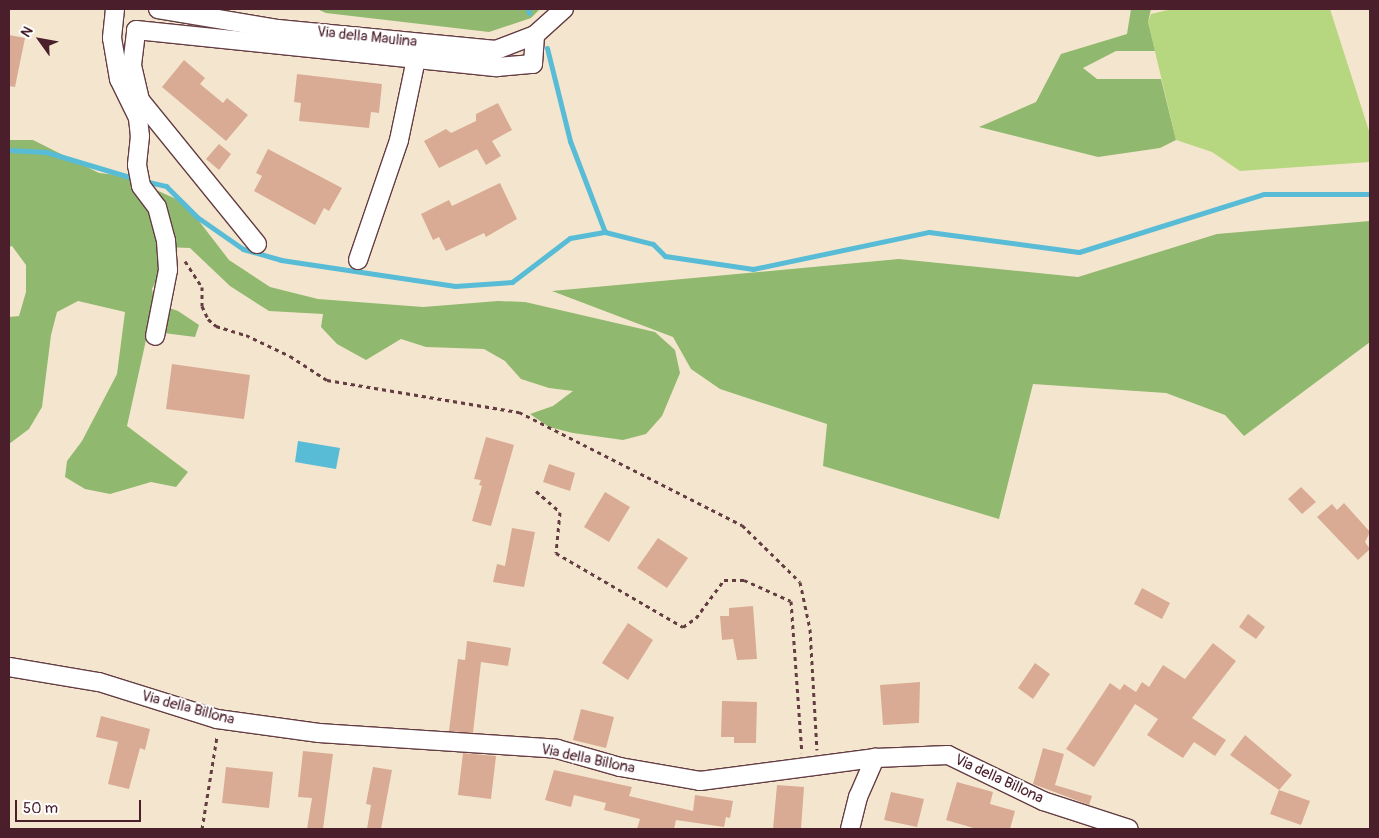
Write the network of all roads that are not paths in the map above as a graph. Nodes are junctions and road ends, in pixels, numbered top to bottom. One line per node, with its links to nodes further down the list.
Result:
1 (115, 9): 9 (street)
2 (158, 9): 5 (street, Via della Maulina)
3 (564, 9): 4 (street, Via della Maulina)
4 (535, 35): 5 (street, Via della Maulina); 6 (street)
5 (420, 43): 6 (street)
6 (416, 61): 7 (street); 8 (street)
7 (257, 244)
8 (358, 260)
9 (155, 336)
10 (9, 667): 11 (street, Via della Billona)
11 (876, 758): 12 (street, Via della Billona); 13 (street)
12 (1090, 823): 14 (street, Via della Billona)
13 (850, 829)
14 (1129, 829)

